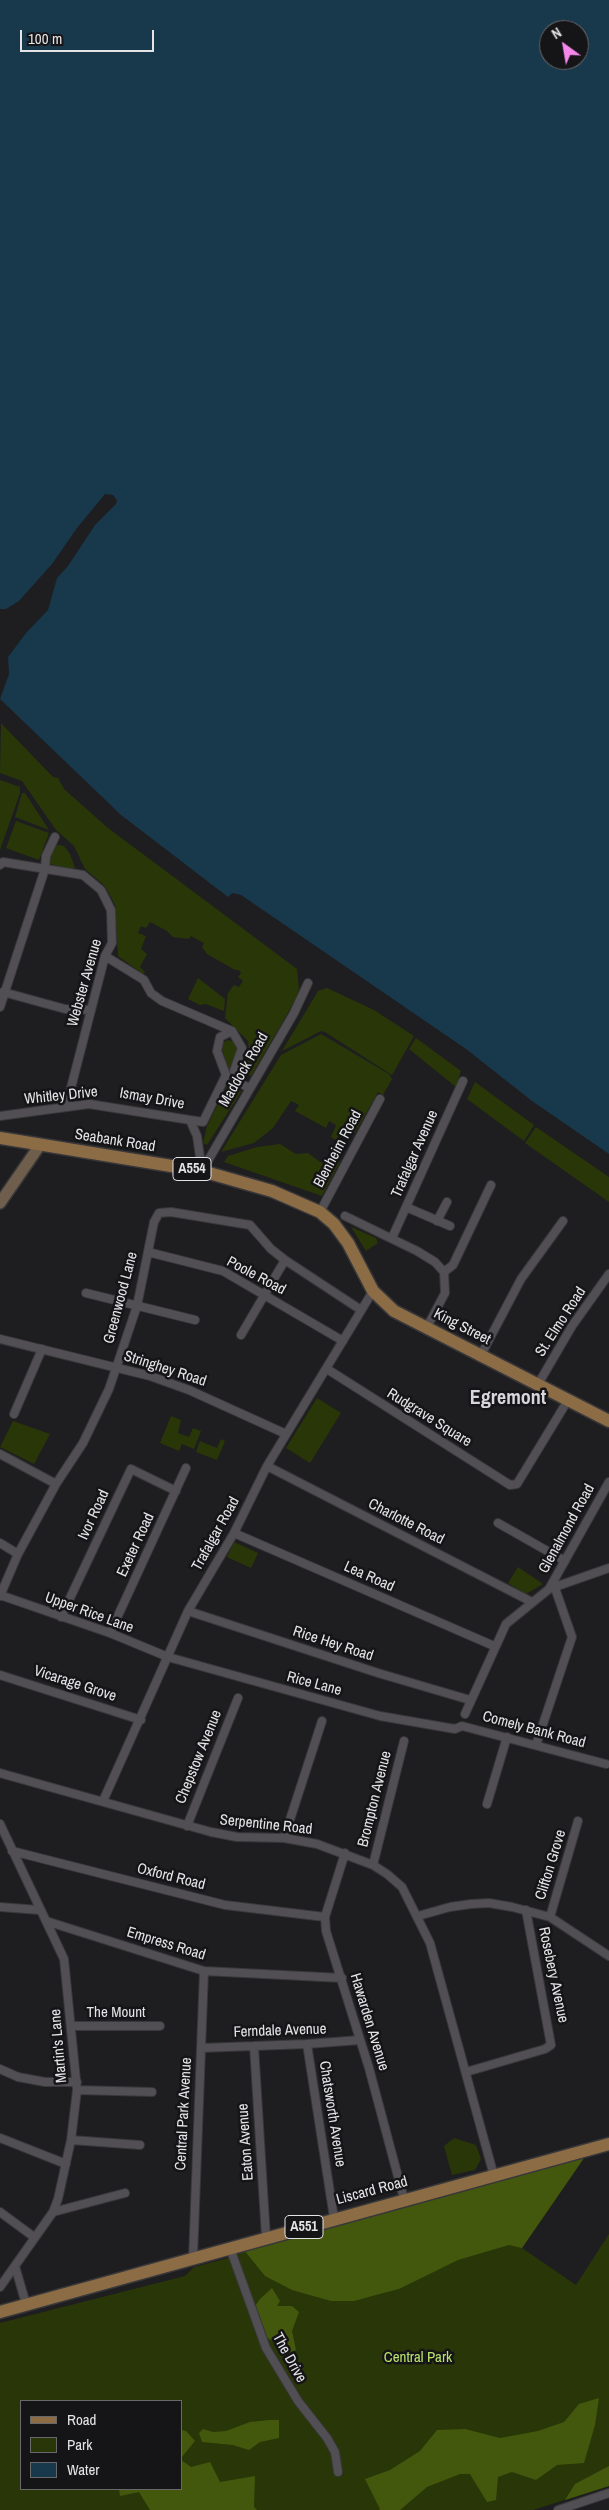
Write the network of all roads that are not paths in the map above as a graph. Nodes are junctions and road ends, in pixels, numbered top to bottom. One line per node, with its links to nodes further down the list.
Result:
1 (55, 837): 3 (street)
2 (0, 865): 3 (street)
3 (44, 869): 4 (street, Webster Avenue); 6 (street)
4 (105, 956): 8 (street, Webster Avenue); 9 (street)
5 (308, 983): 11 (street, Maddock Road)
6 (3, 992): 7 (street); 8 (street)
7 (0, 1008)
8 (90, 1010): 14 (street, Webster Avenue)
9 (232, 1031): 11 (street); 16 (street)
10 (463, 1081): 23 (street, Trafalgar Avenue)
11 (249, 1088): 19 (street, Maddock Road)
12 (380, 1099): 24 (street, Blenheim Road)
13 (109, 1106): 14 (street, Whitley Drive); 16 (street, Ismay Drive)
14 (66, 1107): 15 (street, Whitley Drive)
15 (0, 1116)
16 (190, 1120): 19 (street)
17 (0, 1138): 18 (main road, Seabank Road / A554)
18 (40, 1145): 19 (main road, Seabank Road / A554); 22 (main road)
19 (202, 1171): 24 (main road, Seabank Road / A554)
20 (492, 1185): 33 (street)
21 (447, 1202): 26 (street)
22 (0, 1203)
23 (406, 1207): 26 (street); 30 (street, Trafalgar Avenue)
24 (320, 1212): 28 (main road, Seabank Road / A554)
25 (345, 1216): 30 (street)
26 (437, 1221): 29 (street)
27 (563, 1221): 46 (street)
28 (334, 1224): 35 (main road, King Street / A554)
29 (450, 1226)
30 (392, 1238): 33 (street)
31 (148, 1252): 32 (street, Greenwood Lane); 37 (street, Poole Road); 38 (street, Greenwood Lane)
32 (285, 1260): 37 (street); 39 (street, Greenwood Lane)
33 (444, 1272): 41 (street)
34 (609, 1274): 49 (street, St. Elmo Road)
35 (373, 1291): 39 (street, Trafalgar Road); 41 (main road, King Street / A554)
36 (86, 1293): 38 (street)
37 (264, 1295): 42 (street); 44 (street, Poole Road)
38 (137, 1306): 40 (street); 47 (street, Greenwood Lane)
39 (361, 1310): 44 (street, Trafalgar Road)
40 (195, 1320)
41 (427, 1327): 46 (main road, King Street / A554)
42 (241, 1335)
43 (0, 1339): 45 (street, Stringhey Road)
44 (343, 1341): 48 (street, Trafalgar Road)
45 (42, 1349): 47 (street, Stringhey Road); 51 (street)
46 (482, 1355): 49 (main road, King Street / A554)
47 (117, 1368): 53 (street, Stringhey Road); 58 (street, Greenwood Lane)
48 (327, 1369): 50 (street, Rudgrave Square); 53 (street, Trafalgar Road)
49 (537, 1386): 50 (main road, King Street / A554)
50 (568, 1400): 52 (main road, King Street / A554)
51 (14, 1414)
52 (609, 1422)
53 (286, 1434): 55 (street, Trafalgar Road)
54 (0, 1454): 58 (street)
55 (268, 1466): 61 (street, Trafalgar Road); 68 (street, Charlotte Road)
56 (186, 1468): 59 (street, Exeter Road)
57 (609, 1482): 64 (street, Glenalmond Road)
58 (56, 1484): 63 (street, Greenwood Lane)
59 (176, 1491): 70 (street, Ivor Road); 71 (street, Exeter Road)
60 (498, 1523): 64 (street)
61 (234, 1533): 69 (street, Trafalgar Road); 72 (street, Lea Road)
62 (0, 1543): 63 (street)
63 (18, 1554): 67 (street, Greenwood Lane)
64 (565, 1561): 66 (street, Glenalmond Road)
65 (609, 1568): 66 (street)
66 (552, 1589): 68 (street); 83 (street)
67 (0, 1596): 70 (street, Upper Rice Lane)
68 (532, 1602): 72 (street)
69 (188, 1612): 73 (street, Trafalgar Road); 76 (street, Rice Hey Road)
70 (61, 1617): 71 (street, Upper Rice Lane)
71 (110, 1633): 73 (street, Upper Rice Lane)
72 (494, 1646): 76 (street)
73 (168, 1657): 78 (street, Trafalgar Road); 80 (street, Rice Lane)
74 (0, 1675): 78 (street, Vicarage Grove)
75 (238, 1698): 90 (street, Chepstow Avenue)
76 (470, 1700): 77 (street)
77 (464, 1714)
78 (141, 1720): 86 (street, Trafalgar Road)
79 (322, 1721): 91 (street)
80 (455, 1729): 81 (street, Comely Bank Road)
81 (507, 1737): 83 (street, Comely Bank Road); 87 (street)
82 (404, 1741): 94 (street, Brompton Avenue)
83 (536, 1745): 84 (street, Comely Bank Road)
84 (606, 1764)
85 (0, 1773): 86 (street, Serpentine Road)
86 (103, 1801): 90 (street, Serpentine Road)
87 (487, 1804)
88 (578, 1822): 100 (street, Clifton Grove)
89 (0, 1824): 92 (street, Martin's Lane)
90 (187, 1826): 91 (street, Serpentine Road)
91 (284, 1838): 93 (street, Serpentine Road)
92 (12, 1851): 96 (street, Martin's Lane); 99 (street, Oxford Road)
93 (345, 1853): 94 (street, Serpentine Road); 99 (street, Hawarden Avenue)
94 (374, 1865): 98 (street, Serpentine Road)
95 (0, 1908): 96 (street)
96 (40, 1910): 101 (street, Martin's Lane)
97 (526, 1910): 98 (street); 100 (street); 112 (street, Rosebery Avenue)
98 (418, 1916): 112 (street, Serpentine Road)
99 (325, 1917): 104 (street, Hawarden Avenue)
100 (550, 1917): 102 (street)
101 (46, 1921): 103 (street, Empress Road); 105 (street, Martin's Lane)
102 (609, 1956)
103 (204, 1971): 104 (street, Empress Road); 110 (street, Central Park Avenue)
104 (342, 1978): 107 (street, Hawarden Avenue)
105 (72, 2026): 106 (street, The Mount); 113 (street, Martin's Lane)
106 (160, 2026)
107 (360, 2040): 108 (street, Ferndale Avenue); 122 (street, Hawarden Avenue)
108 (307, 2044): 109 (street, Ferndale Avenue); 125 (street, Chatsworth Avenue)
109 (254, 2046): 110 (street, Ferndale Avenue); 127 (street, Eaton Avenue)
110 (201, 2048): 129 (street, Central Park Avenue)
111 (0, 2068): 113 (street)
112 (466, 2072): 120 (street, Serpentine Road)
113 (77, 2086): 114 (street); 116 (street, Martin's Lane)
114 (152, 2092)
115 (0, 2138): 119 (street)
116 (71, 2140): 118 (street); 119 (street, Martin's Lane)
117 (609, 2144): 120 (main road, Liscard Road / A551)
118 (140, 2145)
119 (66, 2164): 124 (street, Martin's Lane)
120 (494, 2176): 122 (main road, Liscard Road / A551)
121 (125, 2193): 124 (street)
122 (404, 2199): 125 (main road, Liscard Road / A551)
123 (0, 2212): 126 (street)
124 (53, 2212): 126 (street, Martin's Lane)
125 (334, 2218): 127 (main road, Liscard Road / A551)
126 (34, 2237): 130 (street, Martin's Lane)
127 (266, 2237): 128 (main road, Liscard Road / A551)
128 (230, 2248): 129 (main road, Liscard Road / A551); 136 (street, The Drive)
129 (193, 2258): 134 (main road, Liscard Road / A551)
130 (15, 2266): 132 (street, Martin's Lane); 134 (street)
131 (0, 2270): 132 (street)
132 (8, 2276): 133 (street, Martin's Lane)
133 (0, 2288)
134 (26, 2304): 135 (main road, Liscard Road / A551)
135 (0, 2312)
136 (338, 2472)
137 (609, 2493): 138 (street)
138 (584, 2506): 139 (street)
139 (558, 2510)

